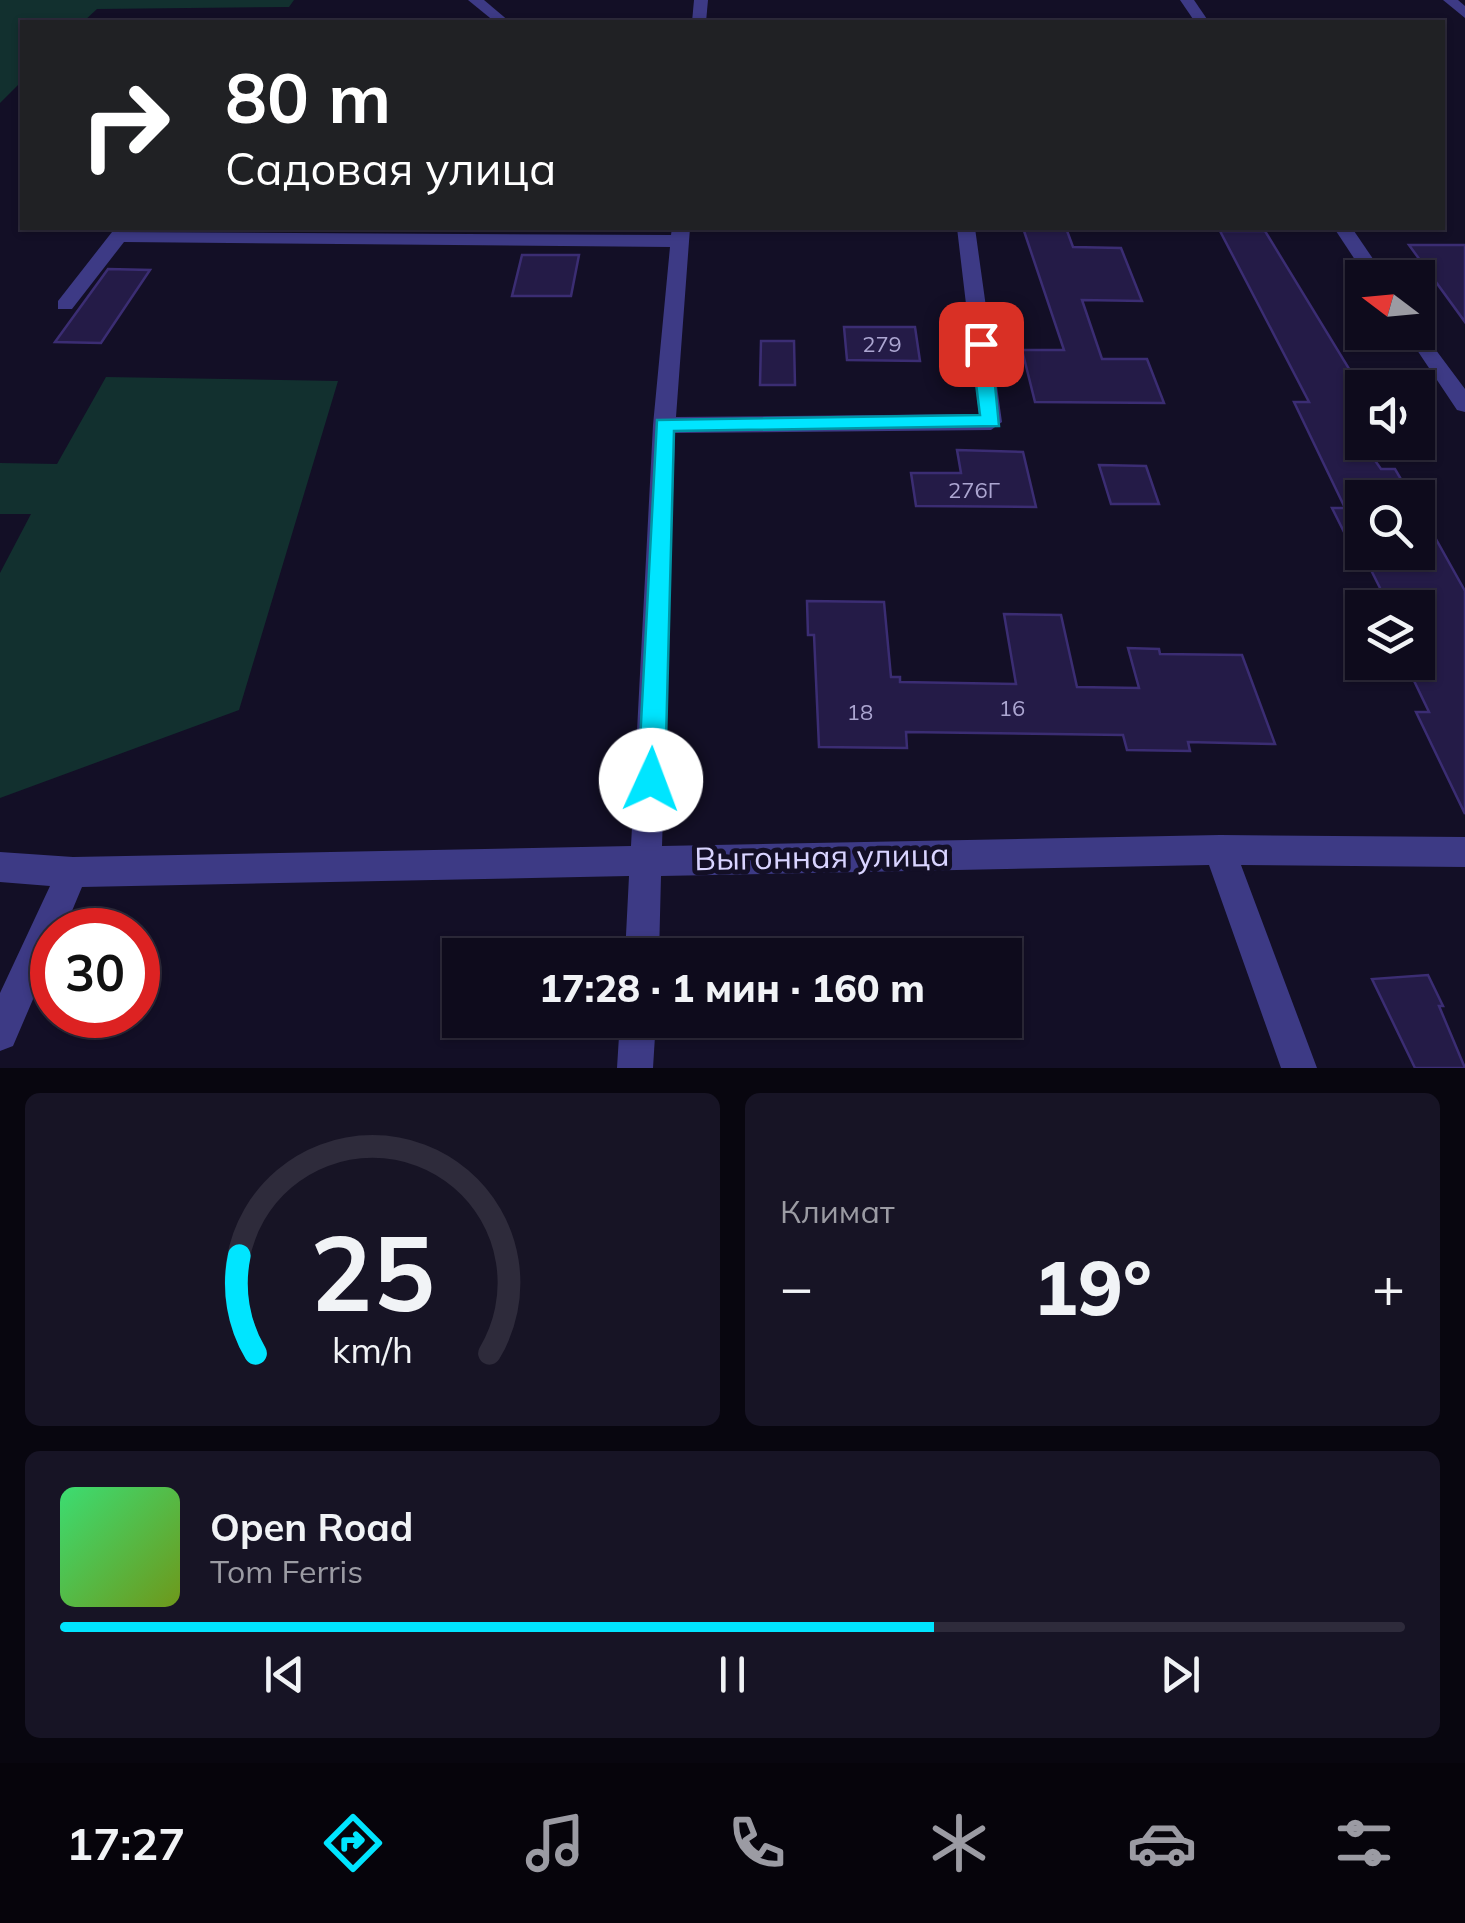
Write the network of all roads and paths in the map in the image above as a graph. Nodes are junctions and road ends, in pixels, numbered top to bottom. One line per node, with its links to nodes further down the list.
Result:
1 (475, 0): 4 (street)
2 (1450, 0): 3 (street)
3 (1465, 14)
4 (500, 20)
5 (966, 230): 13 (street)
6 (1344, 230): 9 (street)
7 (525, 232): 8 (street); 10 (street)
8 (680, 234): 13 (street)
9 (1365, 260)
10 (66, 305)
11 (1427, 350): 12 (street)
12 (1465, 405)
13 (664, 424): 16 (street)
14 (1220, 850): 15 (street, Выгонная улица); 16 (street, Выгонная улица); 23 (street)
15 (1465, 852)
16 (648, 859): 18 (street, Выгонная улица); 19 (street)
17 (0, 867): 18 (street, Выгонная улица)
18 (73, 872): 20 (street)
19 (643, 938)
20 (0, 1033)
21 (637, 1038): 22 (street)
22 (635, 1068)
23 (1299, 1068)

